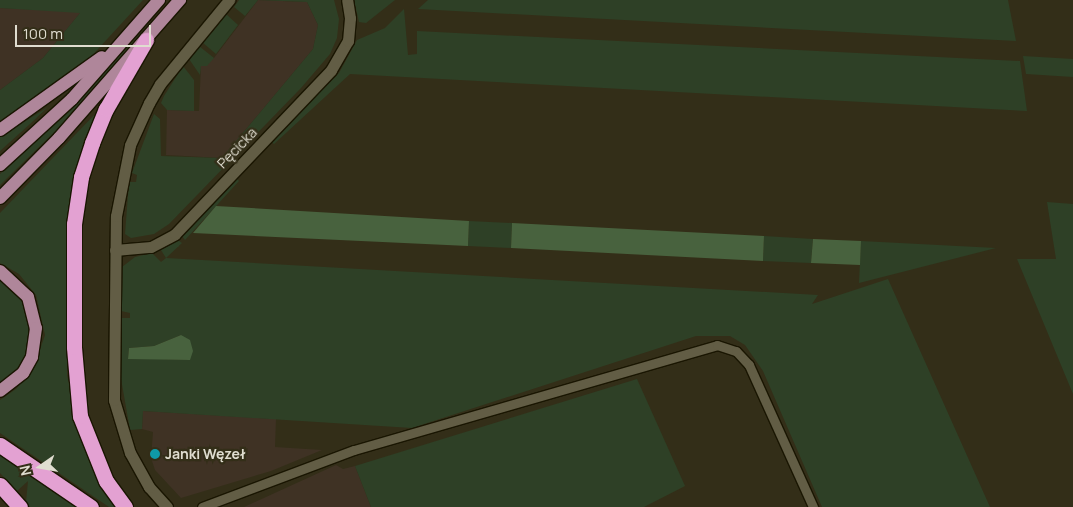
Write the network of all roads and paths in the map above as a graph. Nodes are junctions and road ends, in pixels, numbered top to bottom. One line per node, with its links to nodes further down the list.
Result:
1 (159, 0): 5 (main road)
2 (180, 0): 6 (main road)
3 (228, 0): 10 (street)
4 (346, 0): 10 (street, Pęcicka)
5 (133, 30): 7 (main road); 8 (main road)
6 (146, 40): 9 (main road); 17 (highway)
7 (0, 130)
8 (0, 165)
9 (0, 198)
10 (115, 250): 18 (street)
11 (0, 271): 12 (main road)
12 (0, 391)
13 (0, 445): 16 (highway)
14 (0, 485): 15 (highway)
15 (15, 502)
16 (91, 507)
17 (125, 507)
18 (167, 507)
19 (202, 507): 20 (street)
20 (813, 507)

